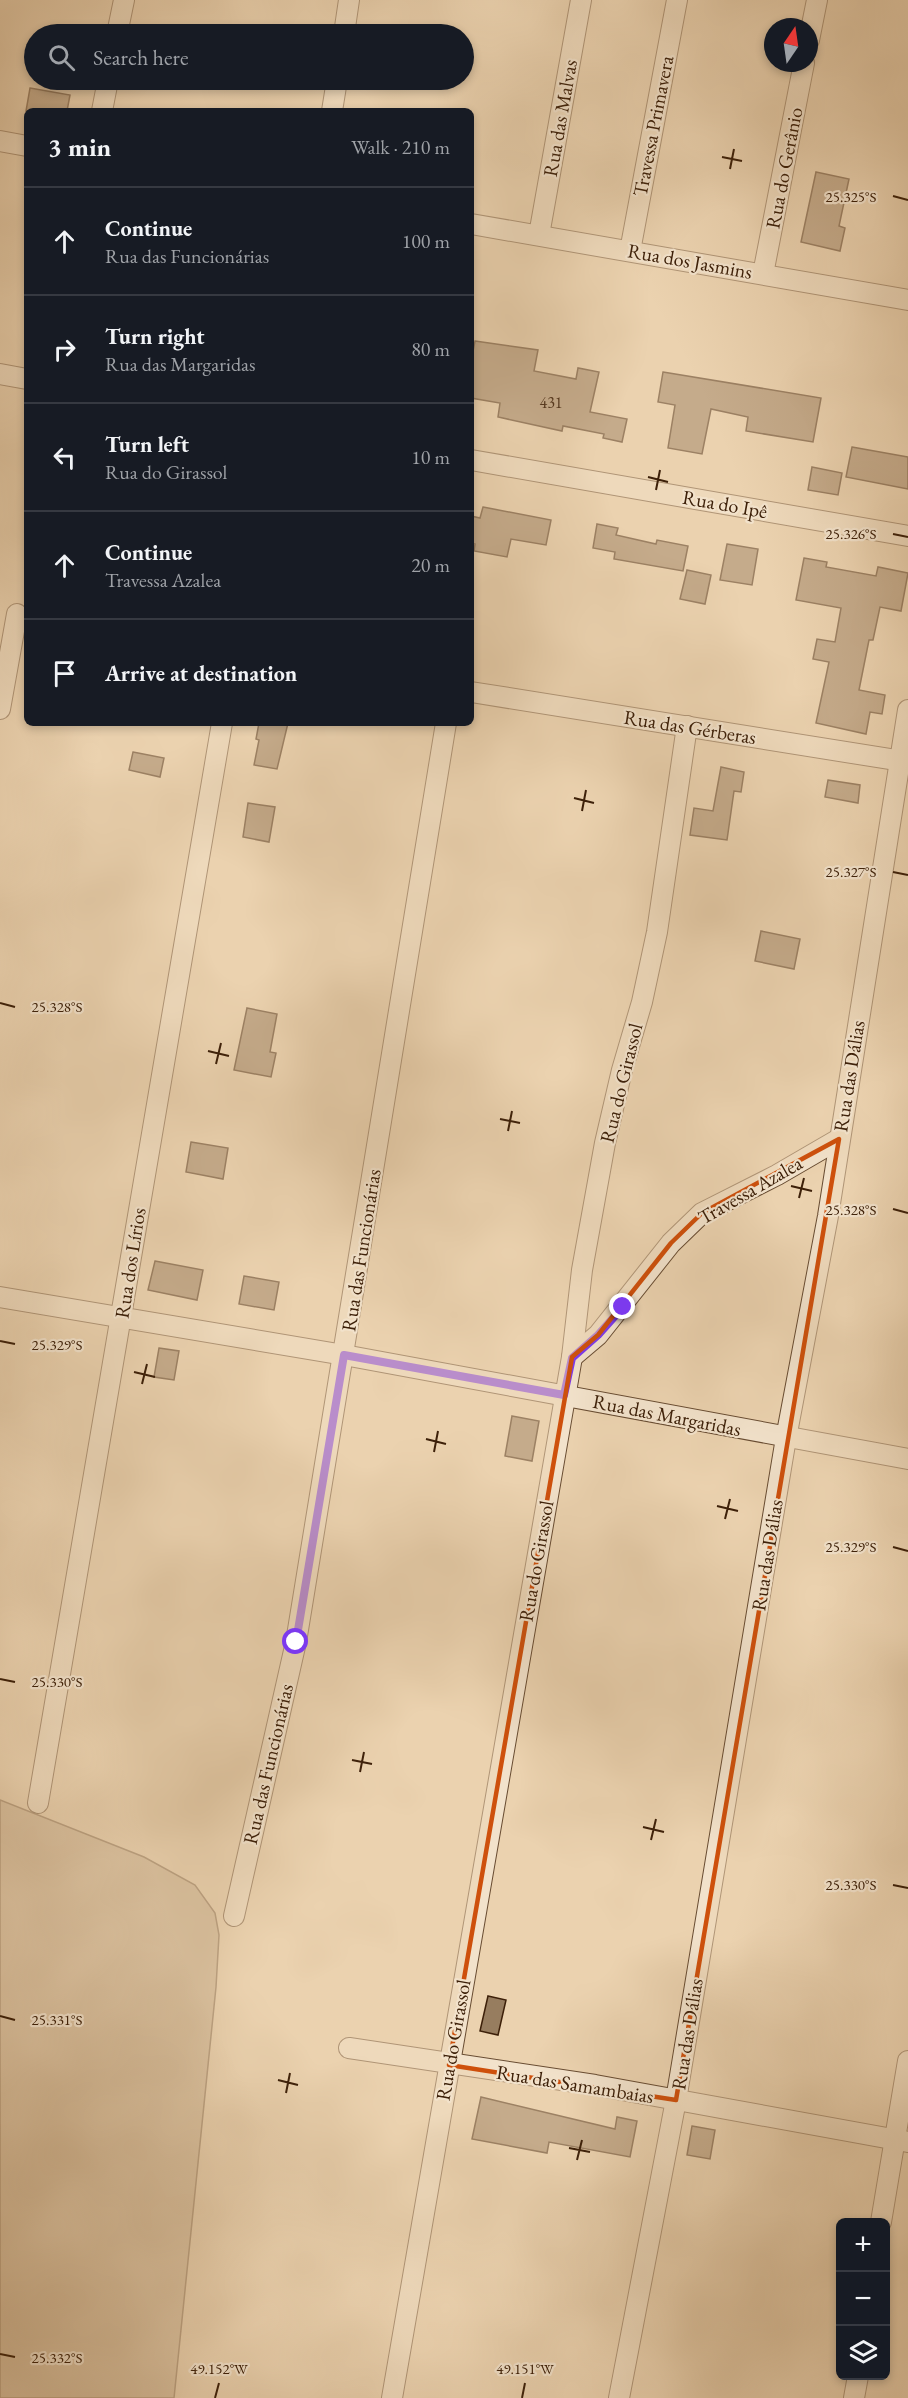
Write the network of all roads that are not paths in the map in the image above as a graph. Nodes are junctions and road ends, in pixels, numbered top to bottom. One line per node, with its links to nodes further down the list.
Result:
1 (124, 0): 7 (street)
2 (349, 0): 8 (street)
3 (581, 0): 17 (street, Rua das Malvas)
4 (676, 0): 18 (street, Travessa Primavera)
5 (817, 0): 6 (street)
6 (813, 18)
7 (119, 24)
8 (345, 24)
9 (802, 72): 19 (street, Rua do Gerânio)
10 (106, 90): 12 (street)
11 (335, 90): 13 (street)
12 (103, 108)
13 (332, 108)
14 (0, 141): 15 (street)
15 (24, 145)
16 (474, 224): 17 (street, Rua dos Jasmins)
17 (539, 235): 18 (street, Rua dos Jasmins)
18 (630, 251): 19 (street, Rua dos Jasmins)
19 (763, 274): 20 (street, Rua dos Jasmins)
20 (908, 300)
21 (0, 374): 22 (street)
22 (24, 378)
23 (474, 461): 24 (street, Rua do Ipê)
24 (908, 536)
25 (15, 613): 27 (street)
26 (474, 692): 31 (street, Rua das Gérberas)
27 (0, 709)
28 (908, 710): 32 (street, Rua das Dálias)
29 (221, 726): 35 (street, Rua dos Lírios)
30 (446, 726): 36 (street, Rua das Funcionárias)
31 (687, 726): 32 (street, Rua das Gérberas); 37 (street, Rua do Girassol)
32 (904, 761): 33 (street, Rua das Dálias)
33 (839, 1138): 37 (street, Travessa Azalea); 39 (street, Rua das Dálias)
34 (0, 1297): 35 (street, Rua das Margaridas)
35 (121, 1317): 36 (street, Rua das Margaridas); 41 (street, Rua dos Lírios)
36 (344, 1355): 38 (street, Rua das Margaridas); 42 (street, Rua das Funcionárias)
37 (572, 1358): 38 (street, Rua do Girassol)
38 (564, 1395): 39 (street, Rua das Margaridas); 45 (street, Rua do Girassol)
39 (786, 1438): 40 (street, Rua das Margaridas); 46 (street, Rua das Dálias)
40 (908, 1459)
41 (38, 1803)
42 (234, 1916)
43 (349, 2048): 45 (street, Rua das Samambaias)
44 (908, 2061): 47 (street)
45 (449, 2065): 46 (street, Rua das Samambaias); 50 (street, Rua do Girassol)
46 (676, 2100): 47 (street, Rua das Samambaias); 51 (street, Rua das Dálias)
47 (901, 2140): 48 (street)
48 (882, 2218)
49 (857, 2380): 52 (street)
50 (392, 2398)
51 (619, 2398)
52 (854, 2398)

